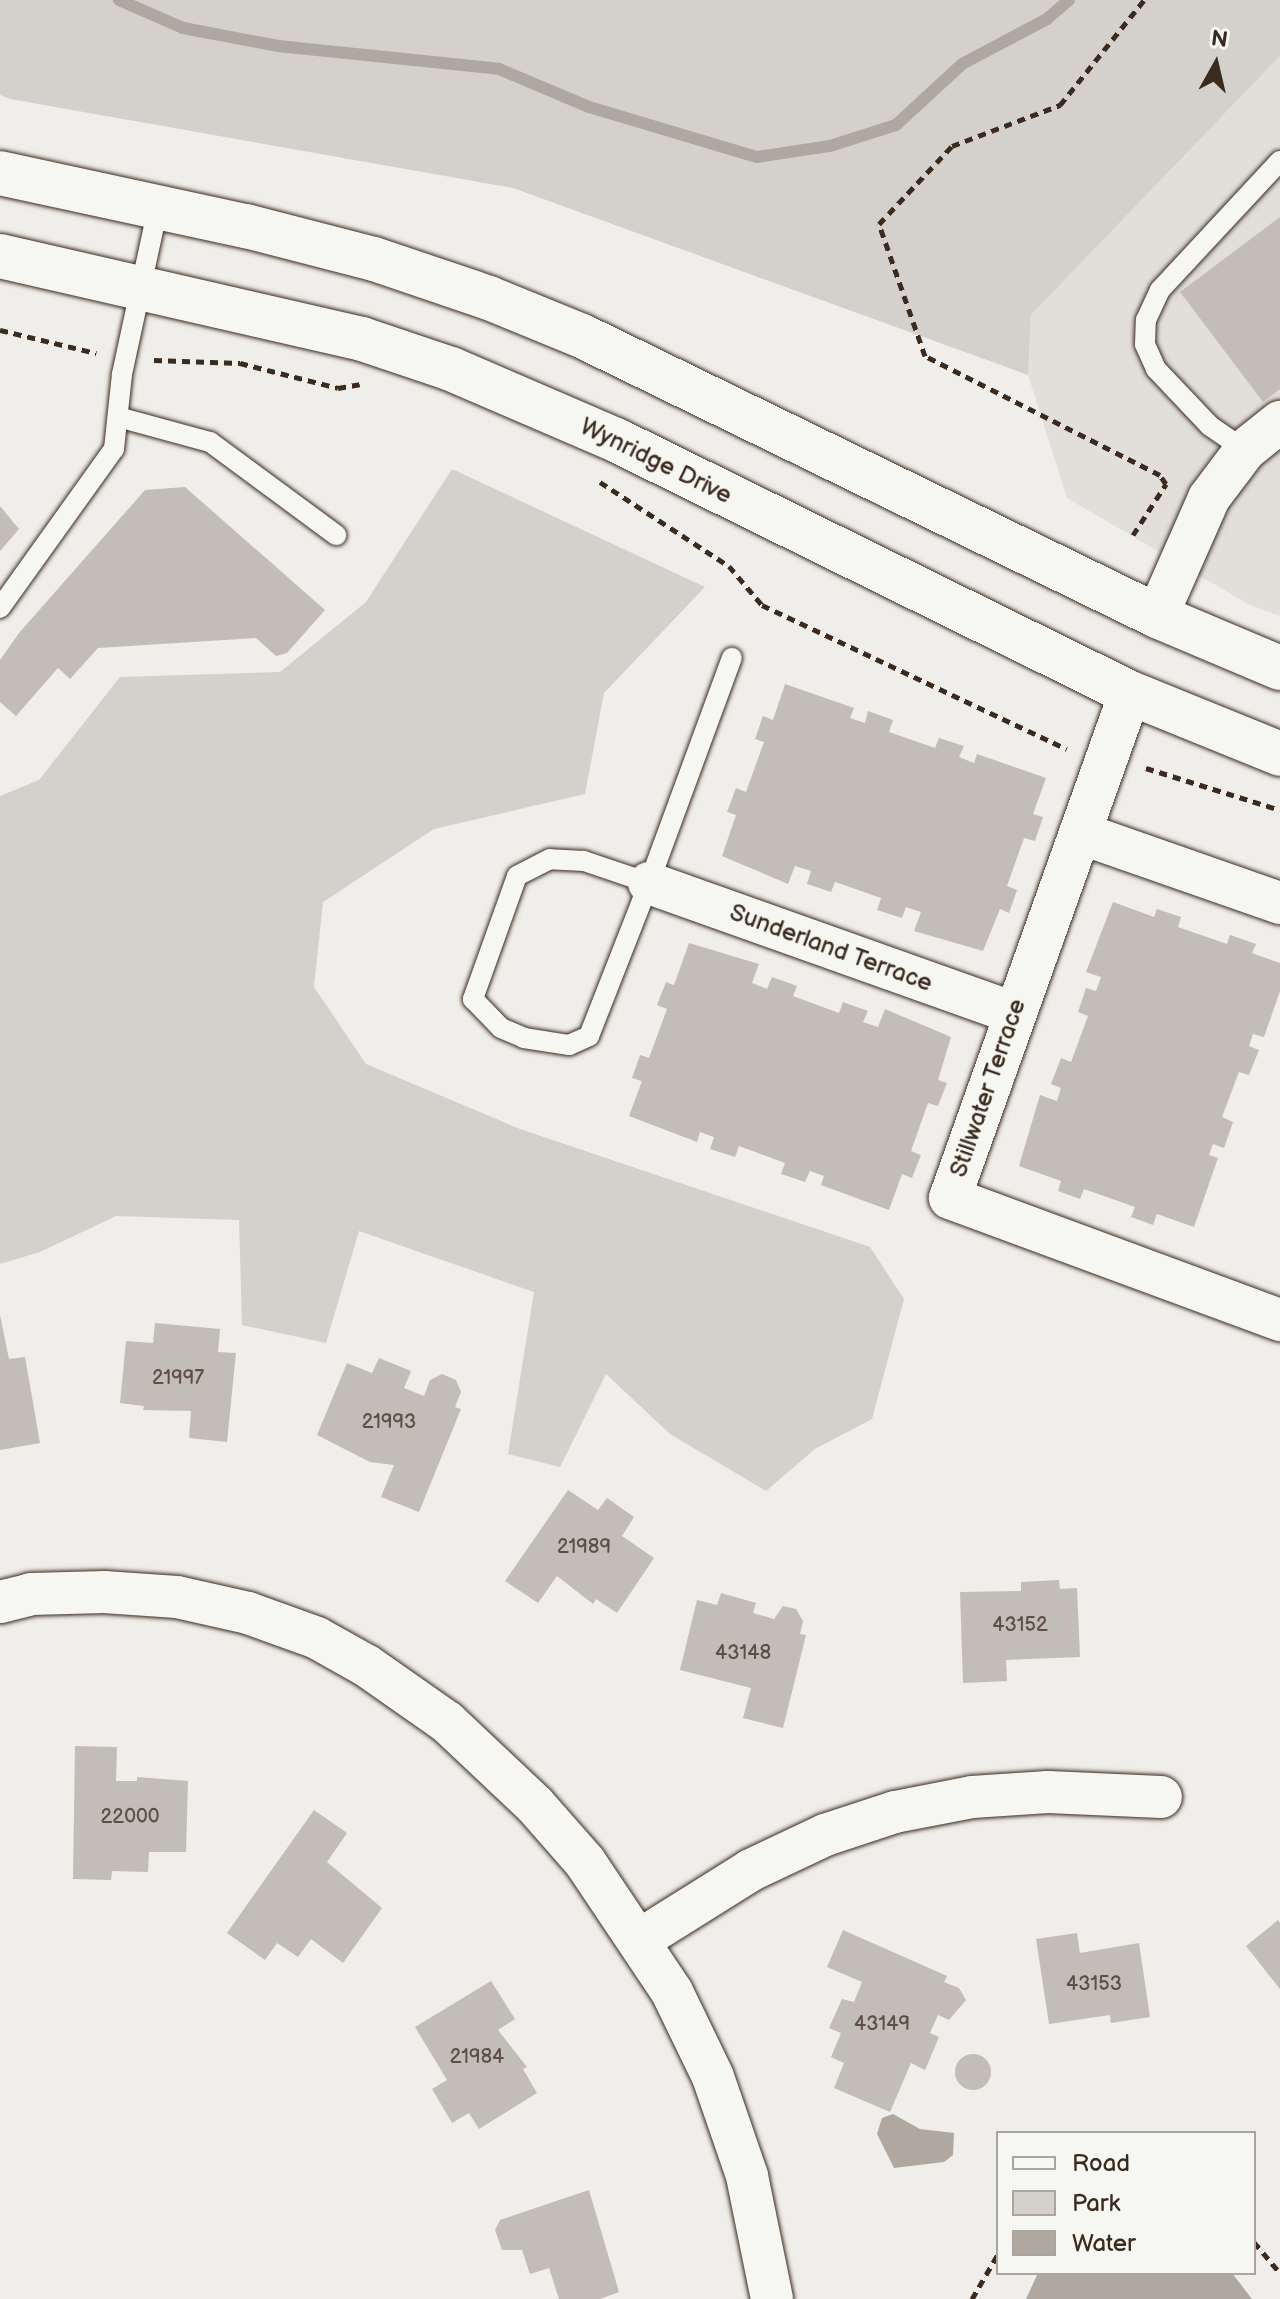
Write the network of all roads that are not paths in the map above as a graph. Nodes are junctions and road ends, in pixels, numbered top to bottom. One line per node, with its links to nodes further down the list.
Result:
1 (1280, 161): 8 (lane)
2 (0, 173): 3 (street)
3 (158, 207): 5 (lane); 11 (street)
4 (0, 256): 5 (street, Wynridge Drive)
5 (140, 287): 6 (lane); 14 (street, Wynridge Drive)
6 (118, 417): 9 (lane); 10 (lane)
7 (1280, 422): 8 (street)
8 (1245, 450): 11 (street)
9 (336, 535)
10 (0, 608)
11 (1157, 616): 13 (street)
12 (732, 658): 17 (lane)
13 (1280, 668)
14 (1130, 693): 15 (street, Wynridge Drive); 16 (street, Stillwater Terrace)
15 (1280, 754)
16 (1080, 833): 18 (street); 19 (street, Stillwater Terrace)
17 (649, 883): 17 (lane); 19 (street, Sunderland Terrace)
18 (1280, 903)
19 (1012, 1012): 20 (street, Stillwater Terrace)
20 (1280, 1320)
21 (0, 1602): 23 (street)
22 (1161, 1797): 23 (street)
23 (641, 1939): 24 (street)
24 (772, 2299)

